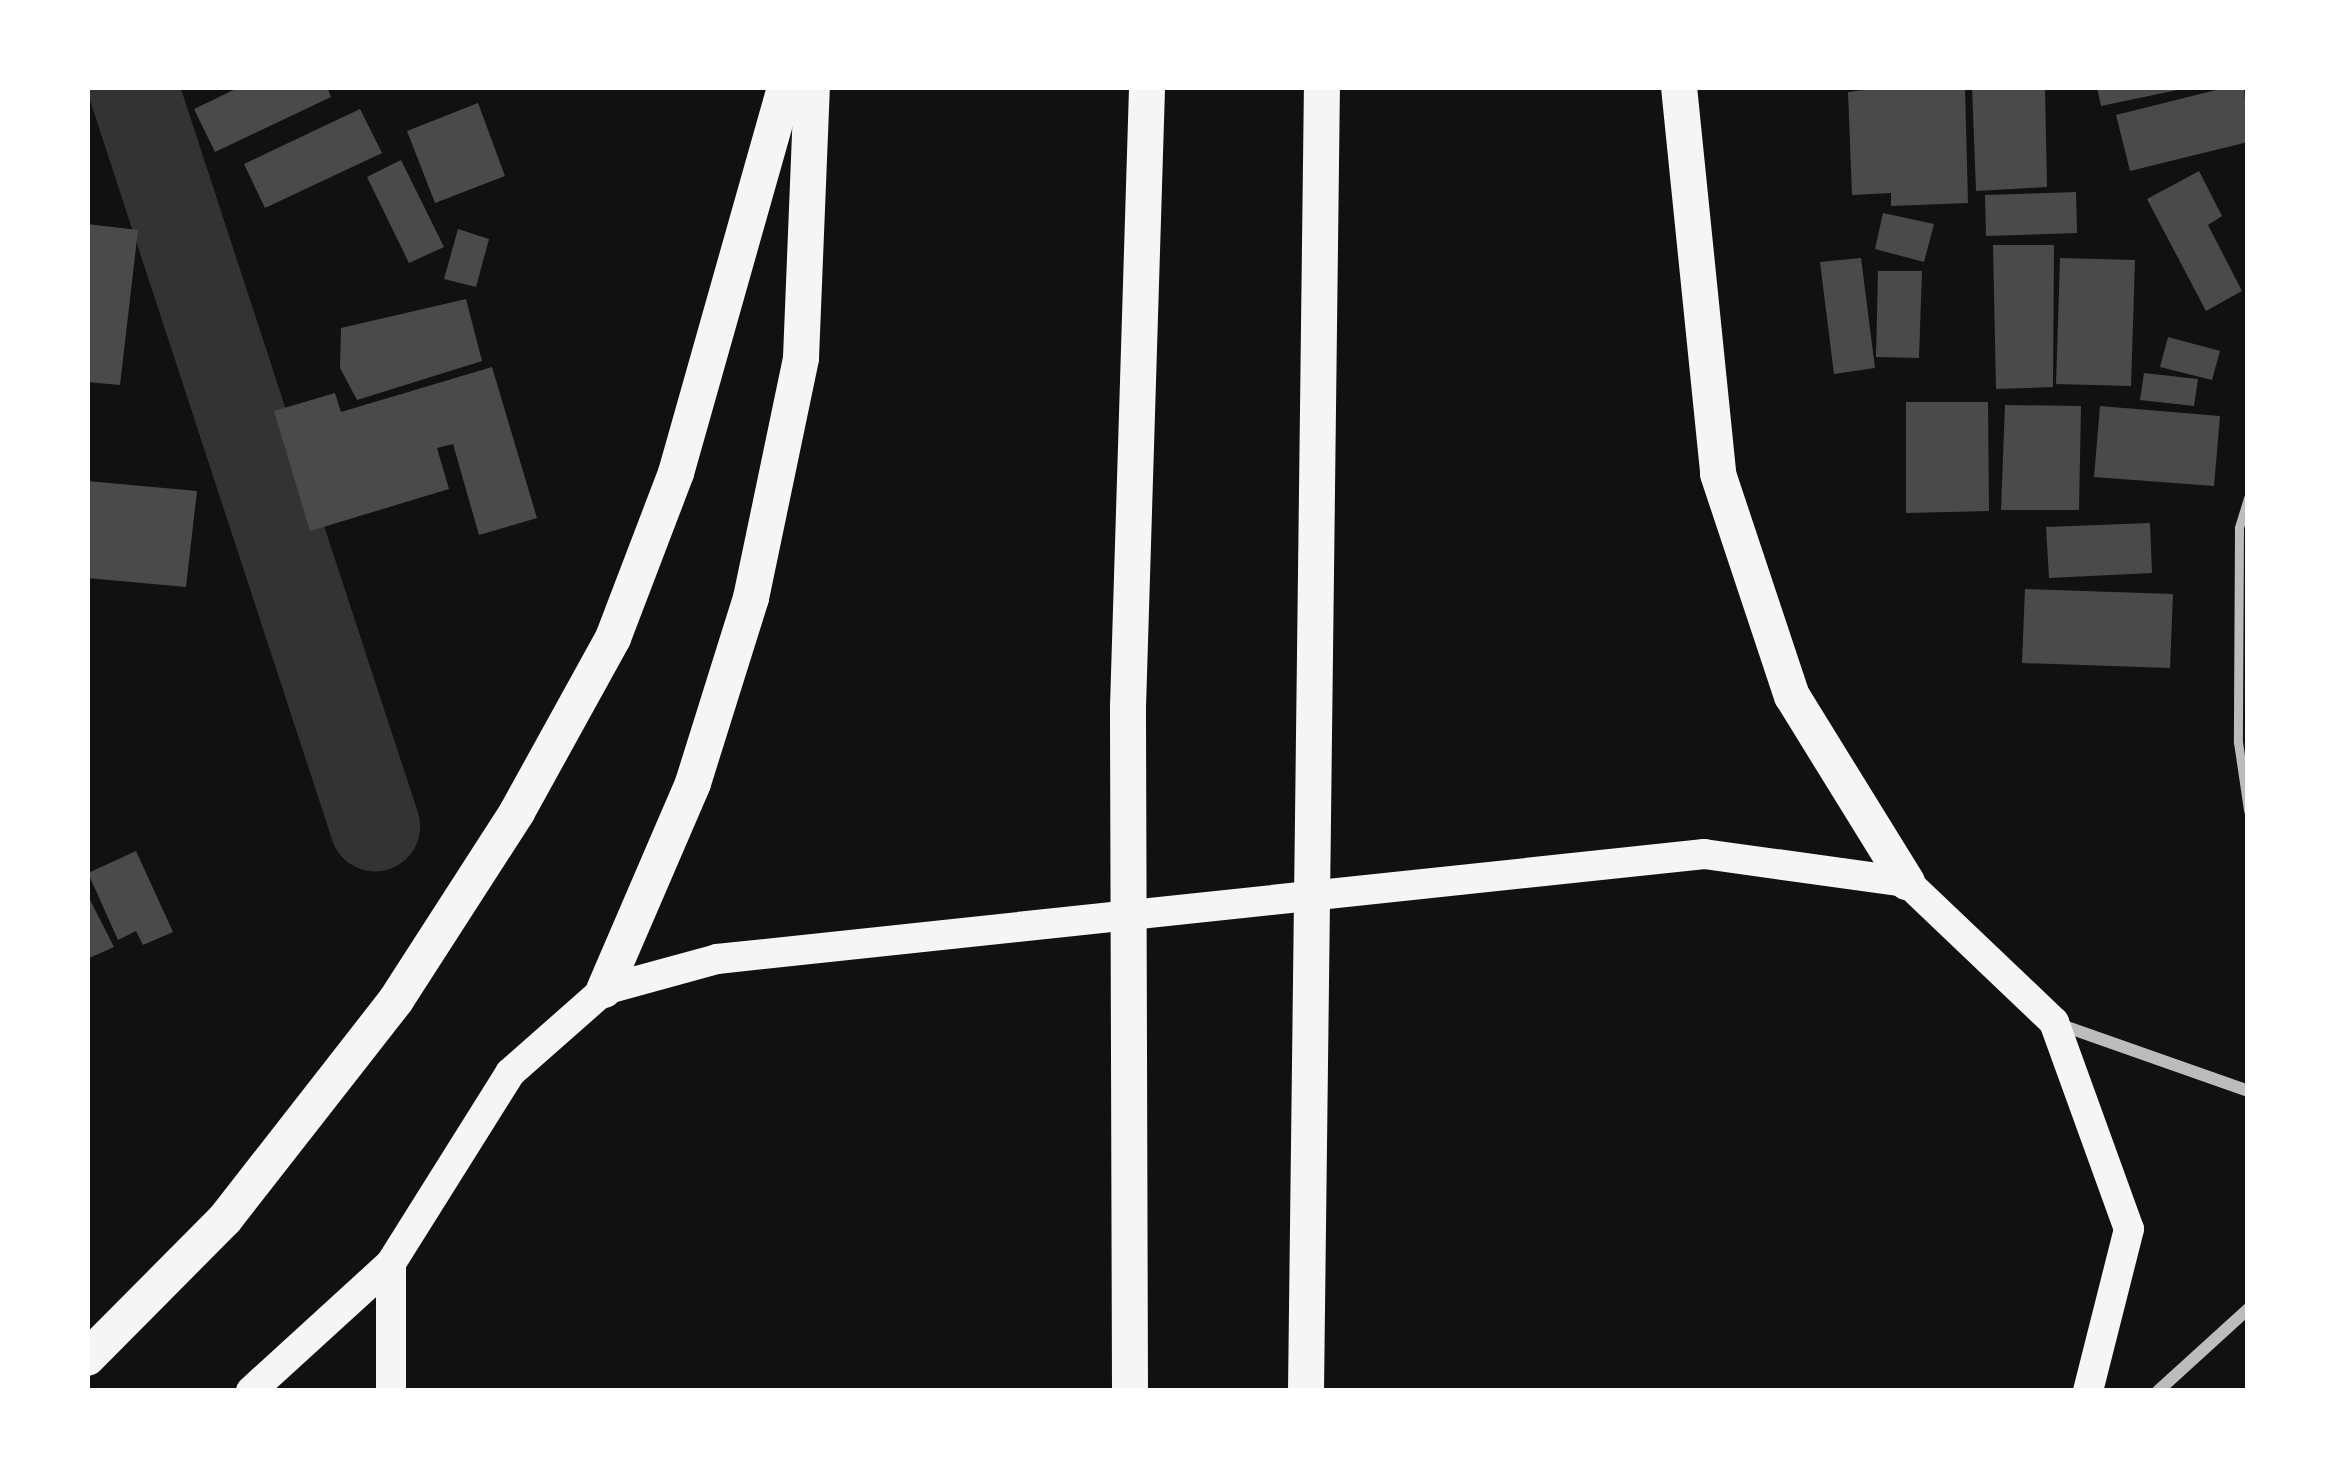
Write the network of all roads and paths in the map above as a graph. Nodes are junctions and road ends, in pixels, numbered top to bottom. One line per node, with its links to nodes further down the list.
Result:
1 (785, 87): 14 (highway)
2 (812, 87): 9 (highway)
3 (1147, 87): 17 (highway)
4 (1322, 87): 18 (highway)
5 (1679, 87): 8 (highway)
6 (2248, 498): 7 (lane)
7 (2248, 810)
8 (1907, 882): 9 (main road); 10 (main road)
9 (604, 990): 12 (main road)
10 (2054, 1022): 11 (street); 19 (main road)
11 (2248, 1091)
12 (391, 1263): 15 (main road); 16 (main road)
13 (2248, 1310): 20 (street)
14 (87, 1358)
15 (251, 1391)
16 (392, 1391)
17 (1130, 1391)
18 (1306, 1391)
19 (2088, 1391)
20 (2158, 1391)

